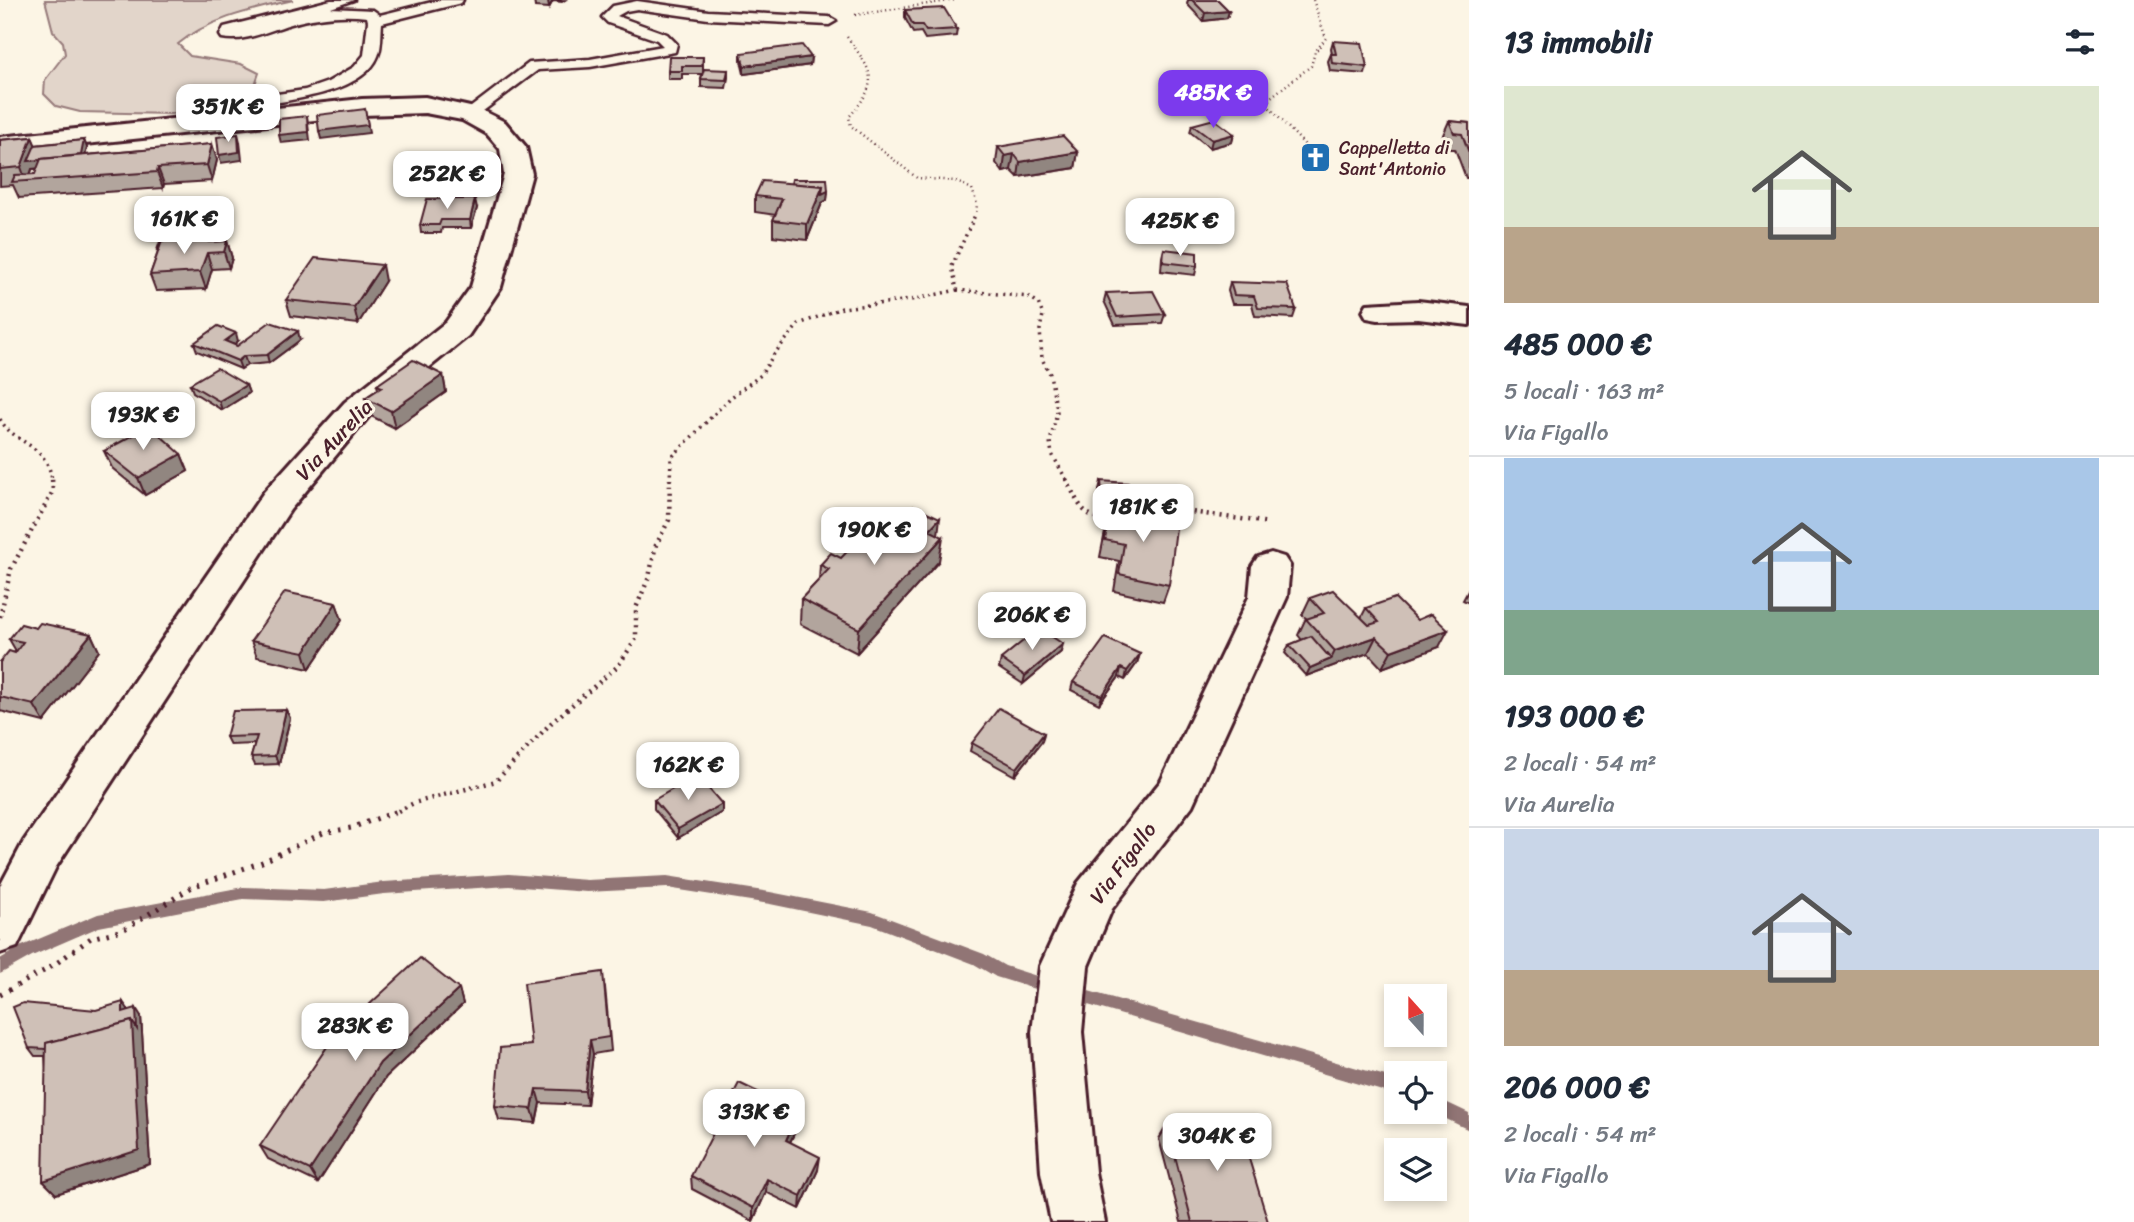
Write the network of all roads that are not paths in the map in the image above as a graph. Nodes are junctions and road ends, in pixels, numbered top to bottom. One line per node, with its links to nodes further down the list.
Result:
1 (347, 0): 3 (lane)
2 (456, 0): 3 (lane)
3 (375, 21): 6 (lane)
4 (830, 21): 5 (lane)
5 (470, 114): 6 (main road, Via Aurelia); 11 (main road, Via Aurelia)
6 (230, 121): 7 (main road, Via Aurelia)
7 (0, 145)
8 (1378, 311): 9 (main road)
9 (1469, 316)
10 (1270, 544): 12 (main road, Via Figallo)
11 (0, 932)
12 (1078, 1222)

